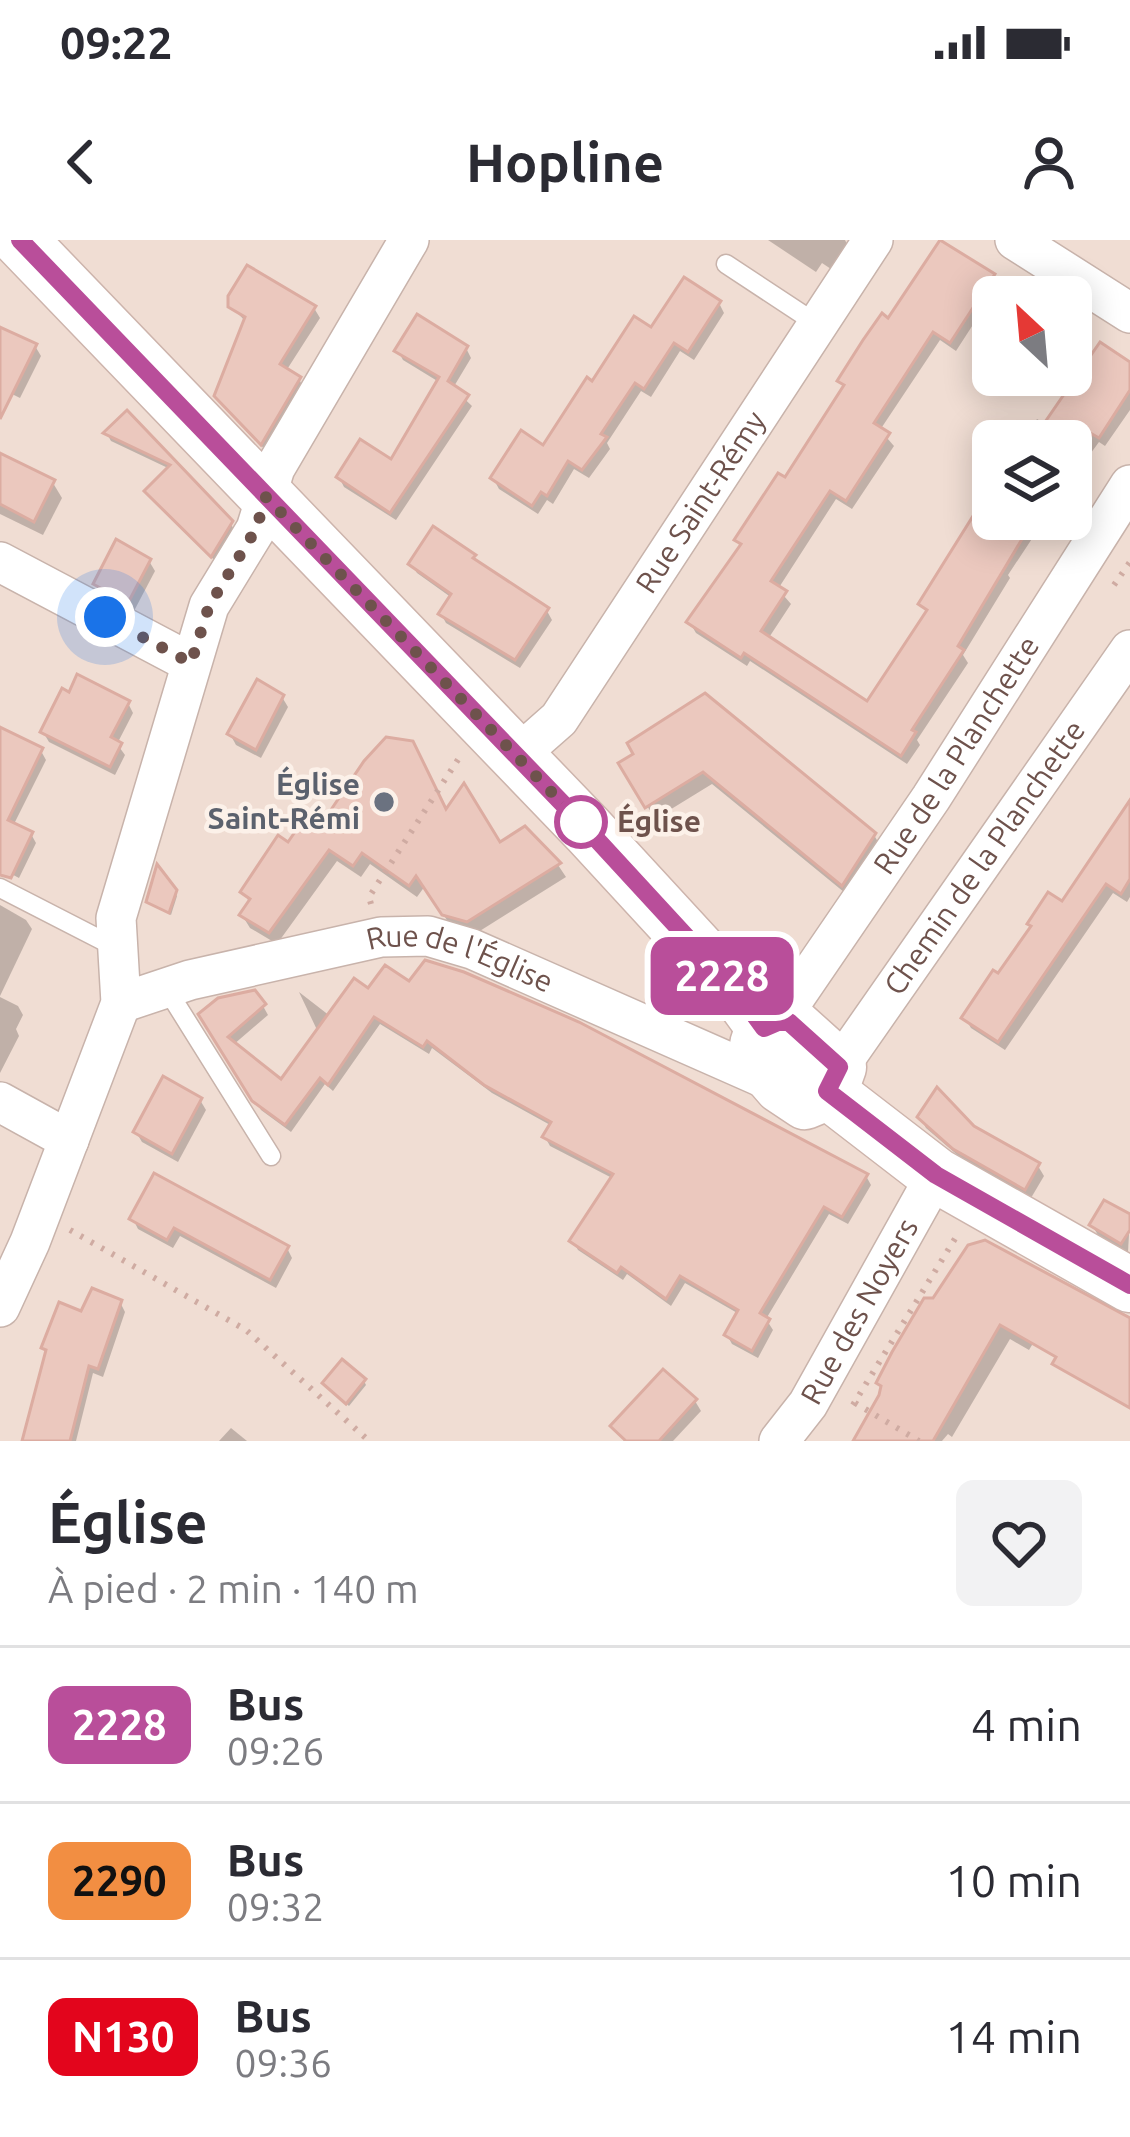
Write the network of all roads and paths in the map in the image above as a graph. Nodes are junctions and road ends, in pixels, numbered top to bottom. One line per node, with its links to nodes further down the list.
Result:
1 (20, 240): 9 (main road)
2 (410, 240): 9 (street)
3 (873, 240): 7 (street, Rue Saint-Rémy)
4 (1016, 240): 6 (street)
5 (726, 264): 7 (lane)
6 (1130, 313)
7 (817, 323): 13 (street, Rue Saint-Rémy)
8 (1130, 485): 19 (street, Rue de la Planchette)
9 (266, 497): 12 (street); 13 (main road)
10 (0, 562): 12 (street)
11 (1130, 650): 20 (street, Chemin de la Planchette)
12 (191, 663): 16 (street)
13 (501, 738): 15 (path); 19 (main road)
14 (0, 889): 16 (lane)
15 (381, 937): 17 (street, Rue de l'Église); 20 (street, Rue de l'Église)
16 (115, 947): 18 (street)
17 (166, 988): 18 (street, Rue de l'Église); 23 (lane)
18 (121, 1003): 22 (street)
19 (771, 1025): 20 (main road)
20 (816, 1081): 24 (main road)
21 (0, 1102): 22 (street)
22 (69, 1140): 25 (street)
23 (271, 1156)
24 (958, 1187): 26 (main road); 28 (path); 31 (street, Rue des Noyers)
25 (41, 1213): 27 (street); 30 (path)
26 (1130, 1285)
27 (0, 1306)
28 (855, 1403): 29 (path); 32 (path)
29 (840, 1422)
30 (369, 1441)
31 (779, 1441)
32 (919, 1441)

